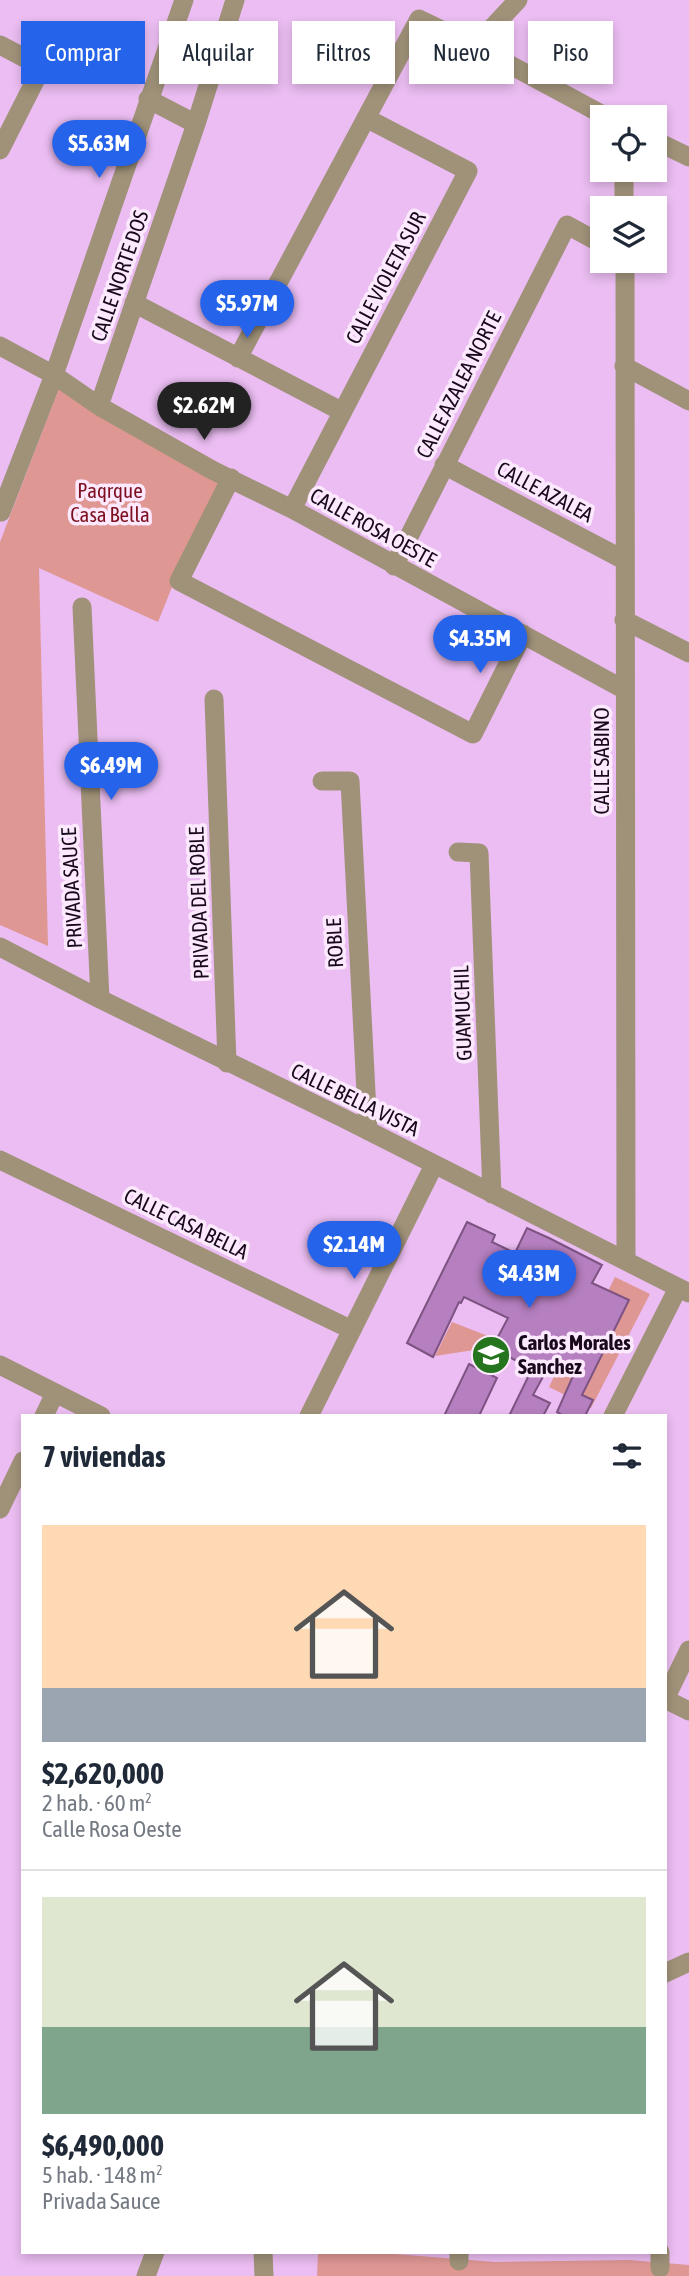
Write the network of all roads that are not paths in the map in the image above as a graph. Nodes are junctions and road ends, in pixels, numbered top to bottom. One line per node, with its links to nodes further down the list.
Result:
1 (184, 0): 8 (street, CALLE NORTE DOS)
2 (235, 0): 11 (street, CALLE NORTE DOS)
3 (518, 0): 4 (street)
4 (498, 21)
5 (409, 38): 10 (street)
6 (0, 45): 13 (street)
7 (514, 67): 9 (street)
8 (148, 99): 11 (street); 21 (street, CALLE NORTE DOS)
9 (590, 108)
10 (366, 118): 19 (street); 24 (street, CALLE VIOLETA SUR)
11 (196, 124): 17 (street, CALLE NORTE DOS)
12 (667, 144): 14 (street)
13 (0, 150)
14 (687, 151)
15 (590, 238): 25 (street, CALLE AZALEA NORTE)
16 (625, 273): 20 (street, CALLE SABINO)
17 (134, 303): 19 (street); 23 (street, CALLE NORTE DOS)
18 (0, 346): 21 (street)
19 (238, 358): 24 (street)
20 (624, 366): 22 (street); 29 (street, CALLE SABINO)
21 (54, 375): 23 (street, CALLE ROSA OESTE); 28 (street, CALLE NORTE DOS)
22 (689, 401)
23 (99, 406): 26 (street, CALLE ROSA OESTE)
24 (341, 411): 27 (street, CALLE VIOLETA SUR)
25 (444, 465): 29 (street, CALLE AZALEA); 30 (street, CALLE AZALEA NORTE)
26 (230, 478): 27 (street, CALLE ROSA OESTE); 33 (street)
27 (292, 509): 30 (street, CALLE ROSA OESTE)
28 (1, 512)
29 (624, 559): 32 (street, CALLE SABINO)
30 (394, 566): 33 (street, CALLE ROSA OESTE)
31 (82, 607): 40 (street, PRIVADA SAUCE)
32 (624, 620): 34 (street); 35 (street, CALLE SABINO)
33 (523, 634): 35 (street, CALLE ROSA OESTE)
34 (689, 653)
35 (625, 690): 46 (street, CALLE SABINO)
36 (214, 699): 41 (street, PRIVADA DEL ROBLE)
37 (322, 781): 42 (street, ROBLE)
38 (458, 852): 45 (street, GUAMUCHIL)
39 (1, 952): 40 (street, CALLE BELLA VISTA)
40 (100, 999): 41 (street, CALLE BELLA VISTA)
41 (227, 1063): 42 (street, CALLE BELLA VISTA)
42 (368, 1131): 44 (street, CALLE BELLA VISTA)
43 (0, 1160): 48 (street, CALLE CASA BELLA)
44 (434, 1165): 45 (street, CALLE BELLA VISTA); 48 (street)
45 (492, 1194): 46 (street, CALLE BELLA VISTA)
46 (626, 1261): 47 (street, CALLE BELLA VISTA)
47 (684, 1291): 54 (street)
48 (352, 1330): 53 (street)
49 (0, 1366): 50 (street)
50 (55, 1393): 51 (street); 52 (street)
51 (45, 1414)
52 (97, 1414)
53 (310, 1414)
54 (614, 1414)
55 (21, 1465): 56 (street)
56 (0, 1509)
57 (689, 1650): 58 (street)
58 (667, 1695)
59 (667, 1700): 60 (street)
60 (689, 1711)
61 (689, 1962): 62 (street)
62 (667, 1972)
63 (154, 2254): 66 (street)
64 (155, 2254): 67 (street)
65 (263, 2254): 68 (street)
66 (146, 2276)
67 (158, 2276)
68 (264, 2276)

